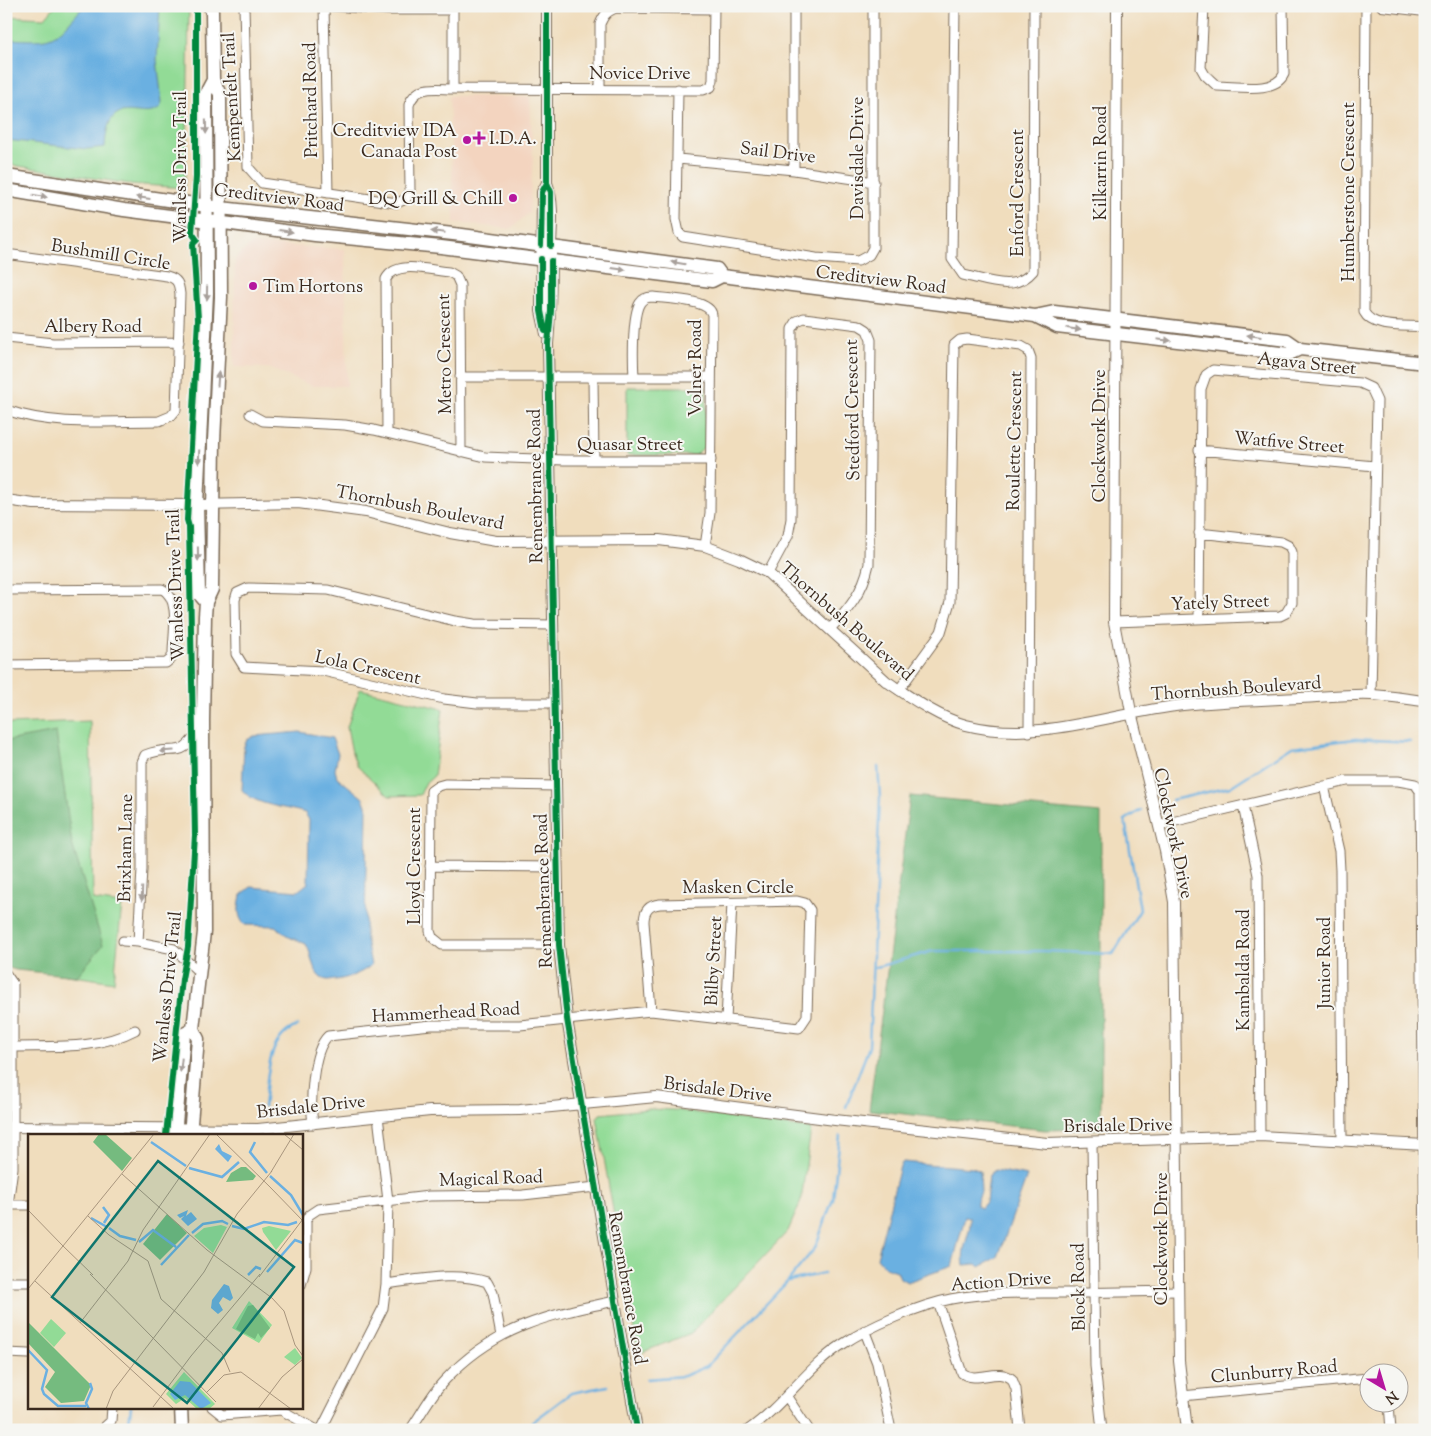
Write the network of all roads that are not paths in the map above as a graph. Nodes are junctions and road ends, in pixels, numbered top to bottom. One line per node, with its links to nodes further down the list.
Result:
1 (244, 6): 28 (street, Kempenfelt Trail)
2 (324, 6): 28 (street, Pritchard Road)
3 (332, 6): 15 (street)
4 (547, 6): 19 (street, Remembrance Road)
5 (794, 6): 24 (street)
6 (873, 6): 26 (street, Davisdale Drive)
7 (955, 6): 8 (street, Enford Crescent)
8 (1034, 6)
9 (1117, 6): 40 (street, Kilkarrin Road)
10 (1204, 6): 11 (street)
11 (1283, 6)
12 (1366, 6): 41 (street, Humberstone Crescent)
13 (1382, 6): 17 (street)
14 (212, 8): 18 (main road)
15 (454, 8): 20 (street)
16 (714, 8): 21 (street); 22 (street, Novice Drive)
17 (1425, 11)
18 (214, 80): 29 (main road, one-way to 29); 30 (main road)
19 (547, 88): 20 (street, Kempenfelt Trail); 21 (street, Novice Drive); 34 (street, Remembrance Road)
20 (453, 89): 28 (street, Kempenfelt Trail)
21 (600, 89): 22 (street, Novice Drive)
22 (678, 90): 23 (street)
23 (678, 159): 24 (street, Sail Drive); 26 (street, Davisdale Drive)
24 (794, 170): 26 (street, Sail Drive)
25 (6, 176): 29 (main road, Creditview Road, one-way to 25)
26 (874, 182)
27 (6, 190): 31 (main road, Creditview Road, one-way to 31)
28 (328, 193)
29 (207, 206): 30 (main road, Creditview Road); 31 (main road)
30 (221, 208): 32 (main road); 33 (main road, Creditview Road, one-way to 30)
31 (207, 221): 32 (main road, Creditview Road); 62 (main road, one-way to 62)
32 (221, 222): 35 (main road, Creditview Road, one-way to 35); 63 (main road, one-way to 32)
33 (462, 235): 34 (main road, Creditview Road); 35 (main road)
34 (546, 246): 37 (street, Remembrance Road); 38 (main road, Creditview Road, one-way to 34)
35 (441, 247): 37 (main road, Creditview Road)
36 (6, 258): 44 (street, Bushmill Circle)
37 (546, 260): 38 (main road, Creditview Road, one-way to 38); 48 (street, Remembrance Road)
38 (722, 276): 39 (main road, Creditview Road)
39 (1035, 316): 40 (main road, Creditview Road); 42 (main road, Creditview Road, one-way to 42)
40 (1116, 320): 42 (street, Kilkarrin Road); 45 (main road, Creditview Road, one-way to 40)
41 (1425, 327)
42 (1116, 335): 45 (main road, Creditview Road, one-way to 45); 71 (street, Clockwork Drive)
43 (6, 338): 44 (street, Albery Road)
44 (179, 342): 52 (street, Bushmill Circle)
45 (1300, 349): 46 (main road, Creditview Road)
46 (1425, 363)
47 (460, 377): 48 (street); 54 (street, Metro Crescent); 56 (street, Metro Crescent)
48 (549, 377): 49 (street); 57 (street, Remembrance Road)
49 (593, 377): 50 (street); 58 (street)
50 (634, 377): 51 (street); 51 (street, Volner Road)
51 (711, 377): 59 (street, Volner Road)
52 (6, 410)
53 (250, 414): 54 (street, Quasar Street)
54 (387, 433): 56 (street, Quasar Street)
55 (1199, 450): 60 (street, Watfive Street); 60 (street, Agava Street); 64 (street, Agava Street)
56 (461, 452): 57 (street, Quasar Street)
57 (550, 460): 58 (street, Quasar Street); 65 (street, Remembrance Road)
58 (594, 460): 59 (street, Quasar Street)
59 (711, 460): 66 (street, Volner Road)
60 (1375, 466): 76 (street, Agava Street)
61 (6, 500): 62 (street, Thornbush Boulevard)
62 (197, 505): 63 (street, Thornbush Boulevard); 69 (main road, one-way to 69)
63 (213, 505): 65 (street, Thornbush Boulevard); 69 (main road)
64 (1199, 534): 70 (street, Agava Street); 70 (street, Yately Street)
65 (551, 540): 66 (street, Thornbush Boulevard); 72 (street, Remembrance Road)
66 (705, 546): 67 (street, Thornbush Boulevard)
67 (768, 573): 73 (street, Thornbush Boulevard); 73 (street, Stedford Crescent)
68 (6, 590): 74 (street)
69 (206, 602): 80 (main road)
70 (1199, 618): 71 (street, Yately Street)
71 (1114, 622): 79 (street, Clockwork Drive)
72 (553, 626): 78 (street, Remembrance Road); 78 (street, Lola Crescent)
73 (830, 629): 75 (street, Thornbush Boulevard)
74 (6, 665)
75 (899, 690): 81 (street, Thornbush Boulevard); 81 (street, Roulette Crescent)
76 (1371, 695): 77 (street, Thornbush Boulevard); 79 (street, Thornbush Boulevard)
77 (1425, 701)
78 (554, 704): 82 (street, Remembrance Road)
79 (1131, 712): 81 (street, Thornbush Boulevard); 85 (street, Clockwork Drive)
80 (203, 724): 91 (street, Brixham Lane, one-way to 91); 93 (main road)
81 (1029, 732)
82 (556, 786): 86 (street, Lloyd Crescent); 87 (street, Remembrance Road)
83 (1324, 786): 84 (street); 88 (street); 111 (street, Junior Road)
84 (1243, 806): 85 (street); 109 (street, Kambalda Road)
85 (1159, 825): 110 (street, Clockwork Drive)
86 (430, 866): 87 (street); 92 (street, Lloyd Crescent)
87 (557, 867): 92 (street, Remembrance Road)
88 (1423, 896): 95 (street)
89 (732, 902): 96 (street, Masken Circle); 98 (street, Bilby Street); 98 (street, Masken Circle)
90 (123, 940): 91 (street)
91 (138, 942): 93 (street)
92 (558, 945): 97 (street, Remembrance Road)
93 (200, 973): 99 (main road)
94 (6, 974): 101 (street)
95 (1424, 979): 102 (street)
96 (651, 1011): 97 (street, Masken Circle); 98 (street, Masken Circle)
97 (567, 1019): 103 (street, Remembrance Road); 105 (street, Hammerhead Road)
98 (726, 1020)
99 (193, 1029): 107 (main road, one-way to 107); 108 (main road)
100 (135, 1030): 101 (street)
101 (14, 1047): 106 (street)
102 (1424, 1060): 113 (street)
103 (581, 1104): 104 (street, Brisdale Drive); 112 (street, Brisdale Drive); 114 (street, Remembrance Road)
104 (378, 1116): 105 (street, Brisdale Drive); 115 (street)
105 (313, 1124): 108 (street, Brisdale Drive)
106 (10, 1127): 107 (street, Brisdale Drive); 116 (street)
107 (175, 1132): 108 (street, Brisdale Drive)
108 (190, 1132)
109 (1260, 1136): 110 (street, Brisdale Drive); 111 (street, Brisdale Drive)
110 (1177, 1140): 112 (street, Brisdale Drive); 125 (street, Clockwork Drive)
111 (1342, 1141): 113 (street, Brisdale Drive)
112 (1092, 1143): 126 (street, Block Road)
113 (1424, 1145): 119 (street)
114 (596, 1187): 115 (street, Magical Road); 127 (street, Remembrance Road)
115 (388, 1201): 121 (street, Magical Road); 124 (street)
116 (8, 1205): 117 (street); 118 (street)
117 (28, 1205)
118 (6, 1220)
119 (1424, 1228): 120 (street)
120 (1425, 1256)
121 (302, 1281)
122 (6, 1282): 123 (street)
123 (28, 1282)
124 (386, 1284): 130 (street); 142 (street)
125 (1178, 1291): 126 (street, Action Drive); 134 (street, Clockwork Drive)
126 (1094, 1292): 128 (street, Action Drive); 149 (street, Block Road)
127 (615, 1301): 130 (street); 144 (street, Remembrance Road)
128 (938, 1302): 129 (street, Action Drive); 148 (street)
129 (865, 1332): 135 (street, Action Drive); 147 (street)
130 (501, 1336): 143 (street)
131 (6, 1354): 132 (street)
132 (28, 1354)
133 (1358, 1379): 134 (street, Clunburry Road)
134 (1182, 1396): 150 (street, Clockwork Drive)
135 (787, 1397): 145 (street, Action Drive); 146 (street)
136 (112, 1408): 140 (street)
137 (181, 1408): 141 (main road)
138 (213, 1408): 142 (street)
139 (1390, 1414): 151 (street)
140 (101, 1430)
141 (182, 1430)
142 (319, 1430)
143 (410, 1430)
144 (637, 1430)
145 (748, 1430)
146 (808, 1430)
147 (891, 1430)
148 (1020, 1430)
149 (1102, 1430)
150 (1186, 1430)
151 (1391, 1430)

